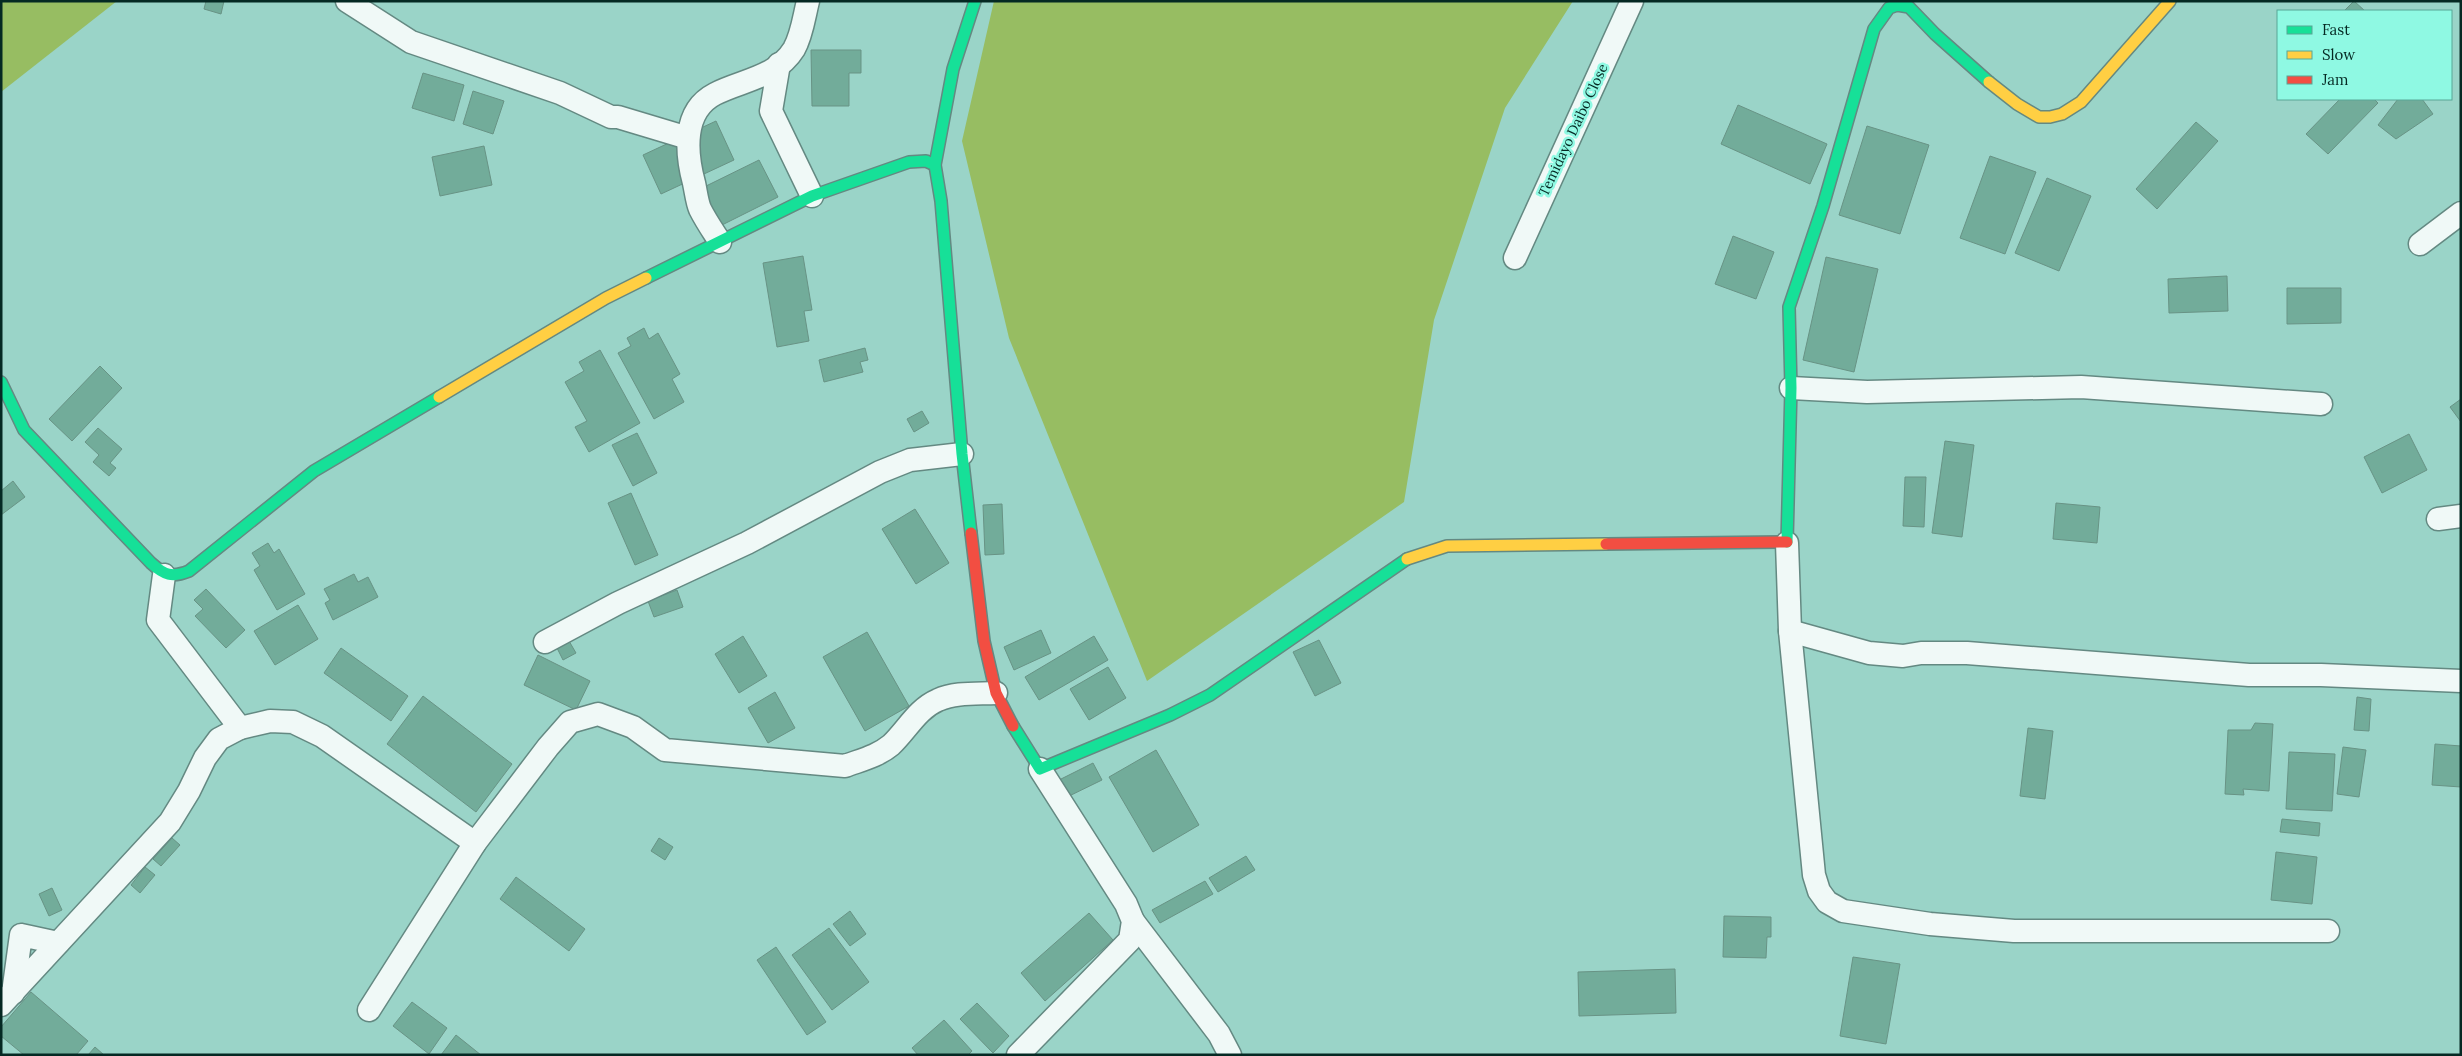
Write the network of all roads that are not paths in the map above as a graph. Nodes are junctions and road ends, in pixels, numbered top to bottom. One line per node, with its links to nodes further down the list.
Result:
1 (347, 1): 8 (street)
2 (808, 1): 7 (street)
3 (975, 1): 9 (street)
4 (1632, 1): 14 (street, Temidayo Daibo Close)
5 (2170, 1): 6 (street)
6 (1888, 5): 15 (street)
7 (780, 64): 8 (street); 10 (street)
8 (688, 138): 12 (street)
9 (935, 165): 10 (street); 18 (street)
10 (812, 196): 12 (street)
11 (2461, 214): 13 (street)
12 (720, 242): 22 (street)
13 (2420, 244)
14 (1515, 258)
15 (1791, 388): 17 (street); 21 (street)
16 (2, 389): 22 (street)
17 (2321, 404)
18 (962, 454): 24 (street); 26 (street)
19 (2461, 516): 20 (street)
20 (2438, 519)
21 (1787, 543): 23 (street); 28 (street)
22 (164, 575): 27 (street)
23 (1790, 631): 25 (street); 31 (street)
24 (545, 642)
25 (2461, 681)
26 (996, 693): 28 (street); 29 (street)
27 (240, 728): 29 (street); 32 (street)
28 (1040, 770): 30 (street)
29 (475, 843): 34 (street)
30 (1133, 921): 35 (street); 36 (street)
31 (2328, 931)
32 (58, 943): 33 (street); 33 (street)
33 (7, 999)
34 (369, 1010)
35 (1018, 1055)
36 (1230, 1055)

